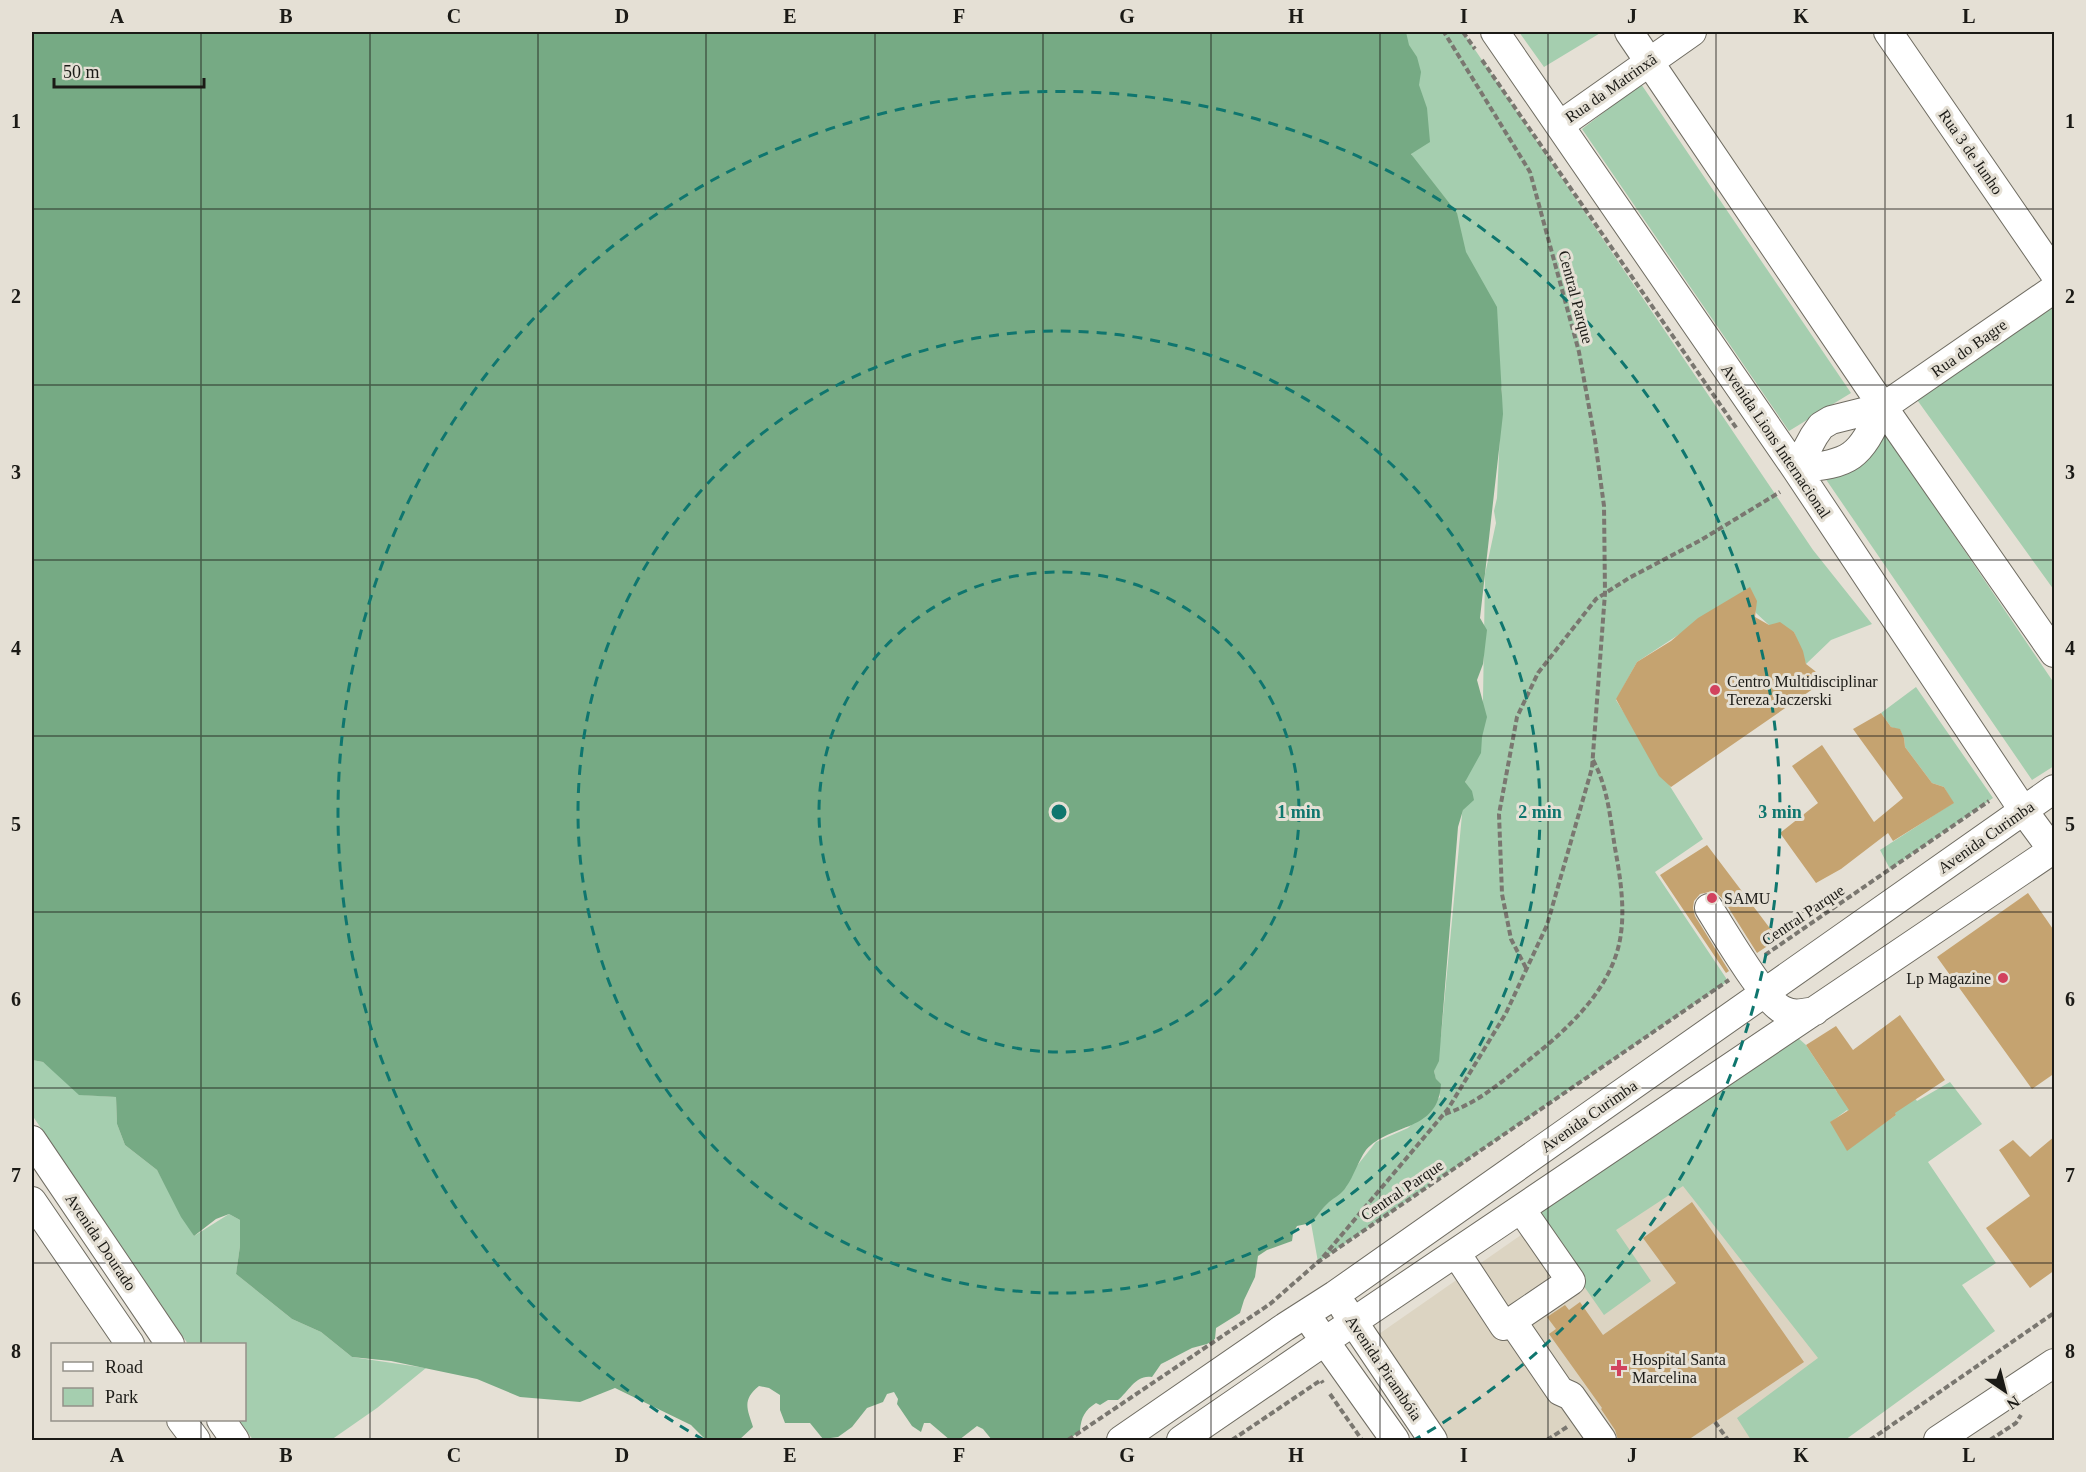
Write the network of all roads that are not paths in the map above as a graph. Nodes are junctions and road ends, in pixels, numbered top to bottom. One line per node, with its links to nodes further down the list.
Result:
1 (1495, 32): 6 (street, Avenida Lions Internacional)
2 (1629, 32): 5 (street)
3 (1692, 32): 5 (street, Rua da Matrinxã)
4 (1888, 32): 7 (street, Rua 3 de Junho)
5 (1649, 61): 6 (street, Rua da Matrinxã); 9 (street)
6 (1560, 125): 10 (street, Avenida Lions Internacional)
7 (2055, 273)
8 (2055, 289): 9 (street, Rua do Bagre)
9 (1883, 407): 10 (street, Rua do Bagre); 10 (street); 11 (street)
10 (1796, 469): 13 (street, Avenida Lions Internacional)
11 (2055, 653)
12 (2055, 789): 13 (street, Avenida Curimba)
13 (2024, 810): 14 (street, Avenida Lions Internacional); 17 (street, Avenida Curimba)
14 (2054, 850): 18 (street)
15 (1704, 911): 16 (street)
16 (1743, 970): 17 (street); 19 (street)
17 (1765, 992): 18 (street); 19 (street, Avenida Curimba)
18 (1815, 1011): 22 (street)
19 (1724, 1021): 24 (street, Avenida Curimba)
20 (36, 1159): 30 (street, Avenida Dourado)
21 (32, 1201): 29 (street, Avenida Dourado)
22 (1521, 1209): 23 (street); 26 (street)
23 (1456, 1253): 26 (street); 27 (street)
24 (1335, 1295): 25 (street, Avenida Curimba); 27 (street, Avenida Pirambóia)
25 (1306, 1315): 28 (street, Avenida Pirambóia); 36 (street, Avenida Curimba)
26 (1512, 1321): 40 (street)
27 (1353, 1322): 28 (street); 39 (street, Avenida Pirambóia)
28 (1325, 1341): 37 (street); 38 (street, Avenida Pirambóia)
29 (129, 1343)
30 (169, 1343)
31 (2055, 1363): 41 (street)
32 (182, 1421): 34 (street)
33 (222, 1421): 35 (street)
34 (195, 1440)
35 (235, 1440)
36 (1121, 1440)
37 (1181, 1440)
38 (1395, 1440)
39 (1433, 1440)
40 (1602, 1440)
41 (1938, 1440)

